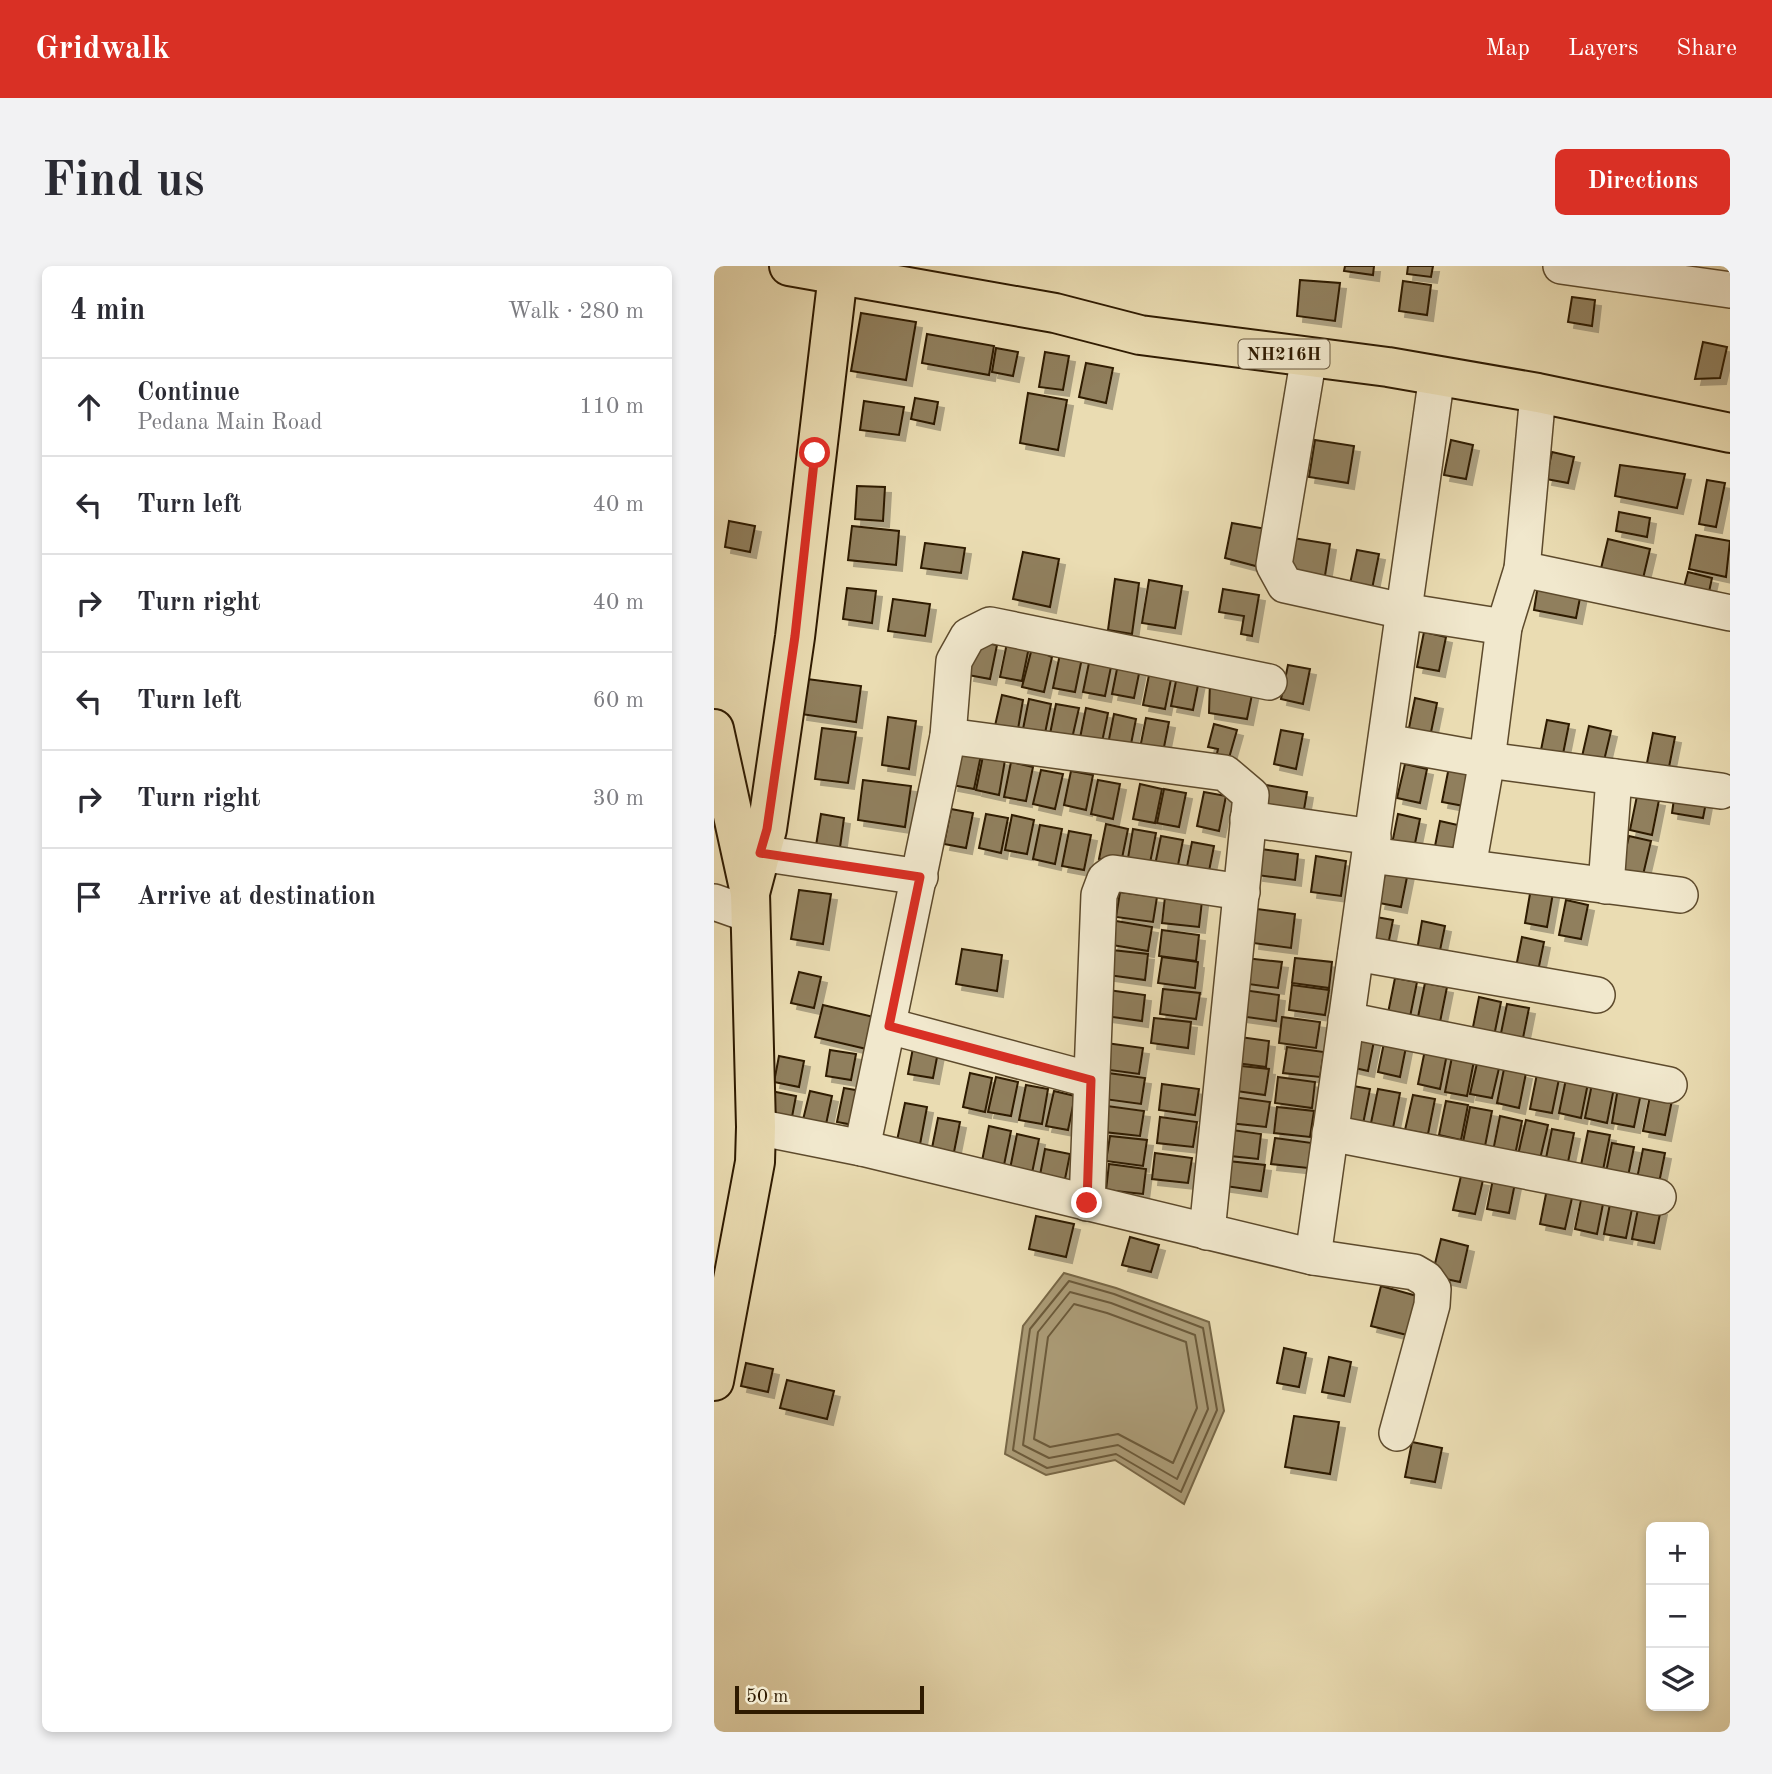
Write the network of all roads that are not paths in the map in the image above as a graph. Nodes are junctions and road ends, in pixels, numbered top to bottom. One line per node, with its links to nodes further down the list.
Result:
1 (789, 266): 3 (main road, NH216H)
2 (1561, 266): 4 (street)
3 (839, 271): 6 (main road, NH216H); 23 (main road)
4 (1688, 274): 5 (street)
5 (1730, 290)
6 (1308, 356): 7 (main road, NH216H); 11 (street)
7 (1437, 376): 8 (main road, NH216H); 11 (street)
8 (1538, 393): 9 (main road, NH216H); 10 (street)
9 (1730, 433)
10 (1522, 569): 12 (street); 13 (street)
11 (1403, 611): 13 (street); 17 (street)
12 (1730, 613)
13 (1504, 626): 18 (street)
14 (1269, 682): 16 (street)
15 (714, 729): 29 (main road)
16 (948, 736): 21 (street); 25 (street)
17 (1386, 741): 18 (street); 22 (street)
18 (1487, 760): 19 (street); 24 (street)
19 (1614, 777): 20 (street); 26 (street)
20 (1721, 791)
21 (1248, 819): 22 (street); 27 (street)
22 (1371, 846): 24 (street); 30 (street)
23 (760, 853): 25 (street); 29 (main road)
24 (1468, 867): 26 (street)
25 (920, 877): 33 (street)
26 (1606, 886): 28 (street)
27 (1242, 892): 34 (street); 41 (street)
28 (1680, 895)
29 (738, 904): 36 (main road)
30 (1356, 953): 31 (street); 32 (street)
31 (1597, 995)
32 (1346, 1020): 35 (street); 37 (street)
33 (889, 1026): 34 (street); 38 (street)
34 (1091, 1080): 40 (street)
35 (1669, 1085)
36 (756, 1127): 38 (street); 43 (main road)
37 (1330, 1133): 39 (street); 42 (street)
38 (862, 1148): 40 (street)
39 (1658, 1197)
40 (1087, 1203): 41 (street)
41 (1207, 1232): 42 (street)
42 (1314, 1257): 44 (street)
43 (714, 1381)
44 (1397, 1433)

